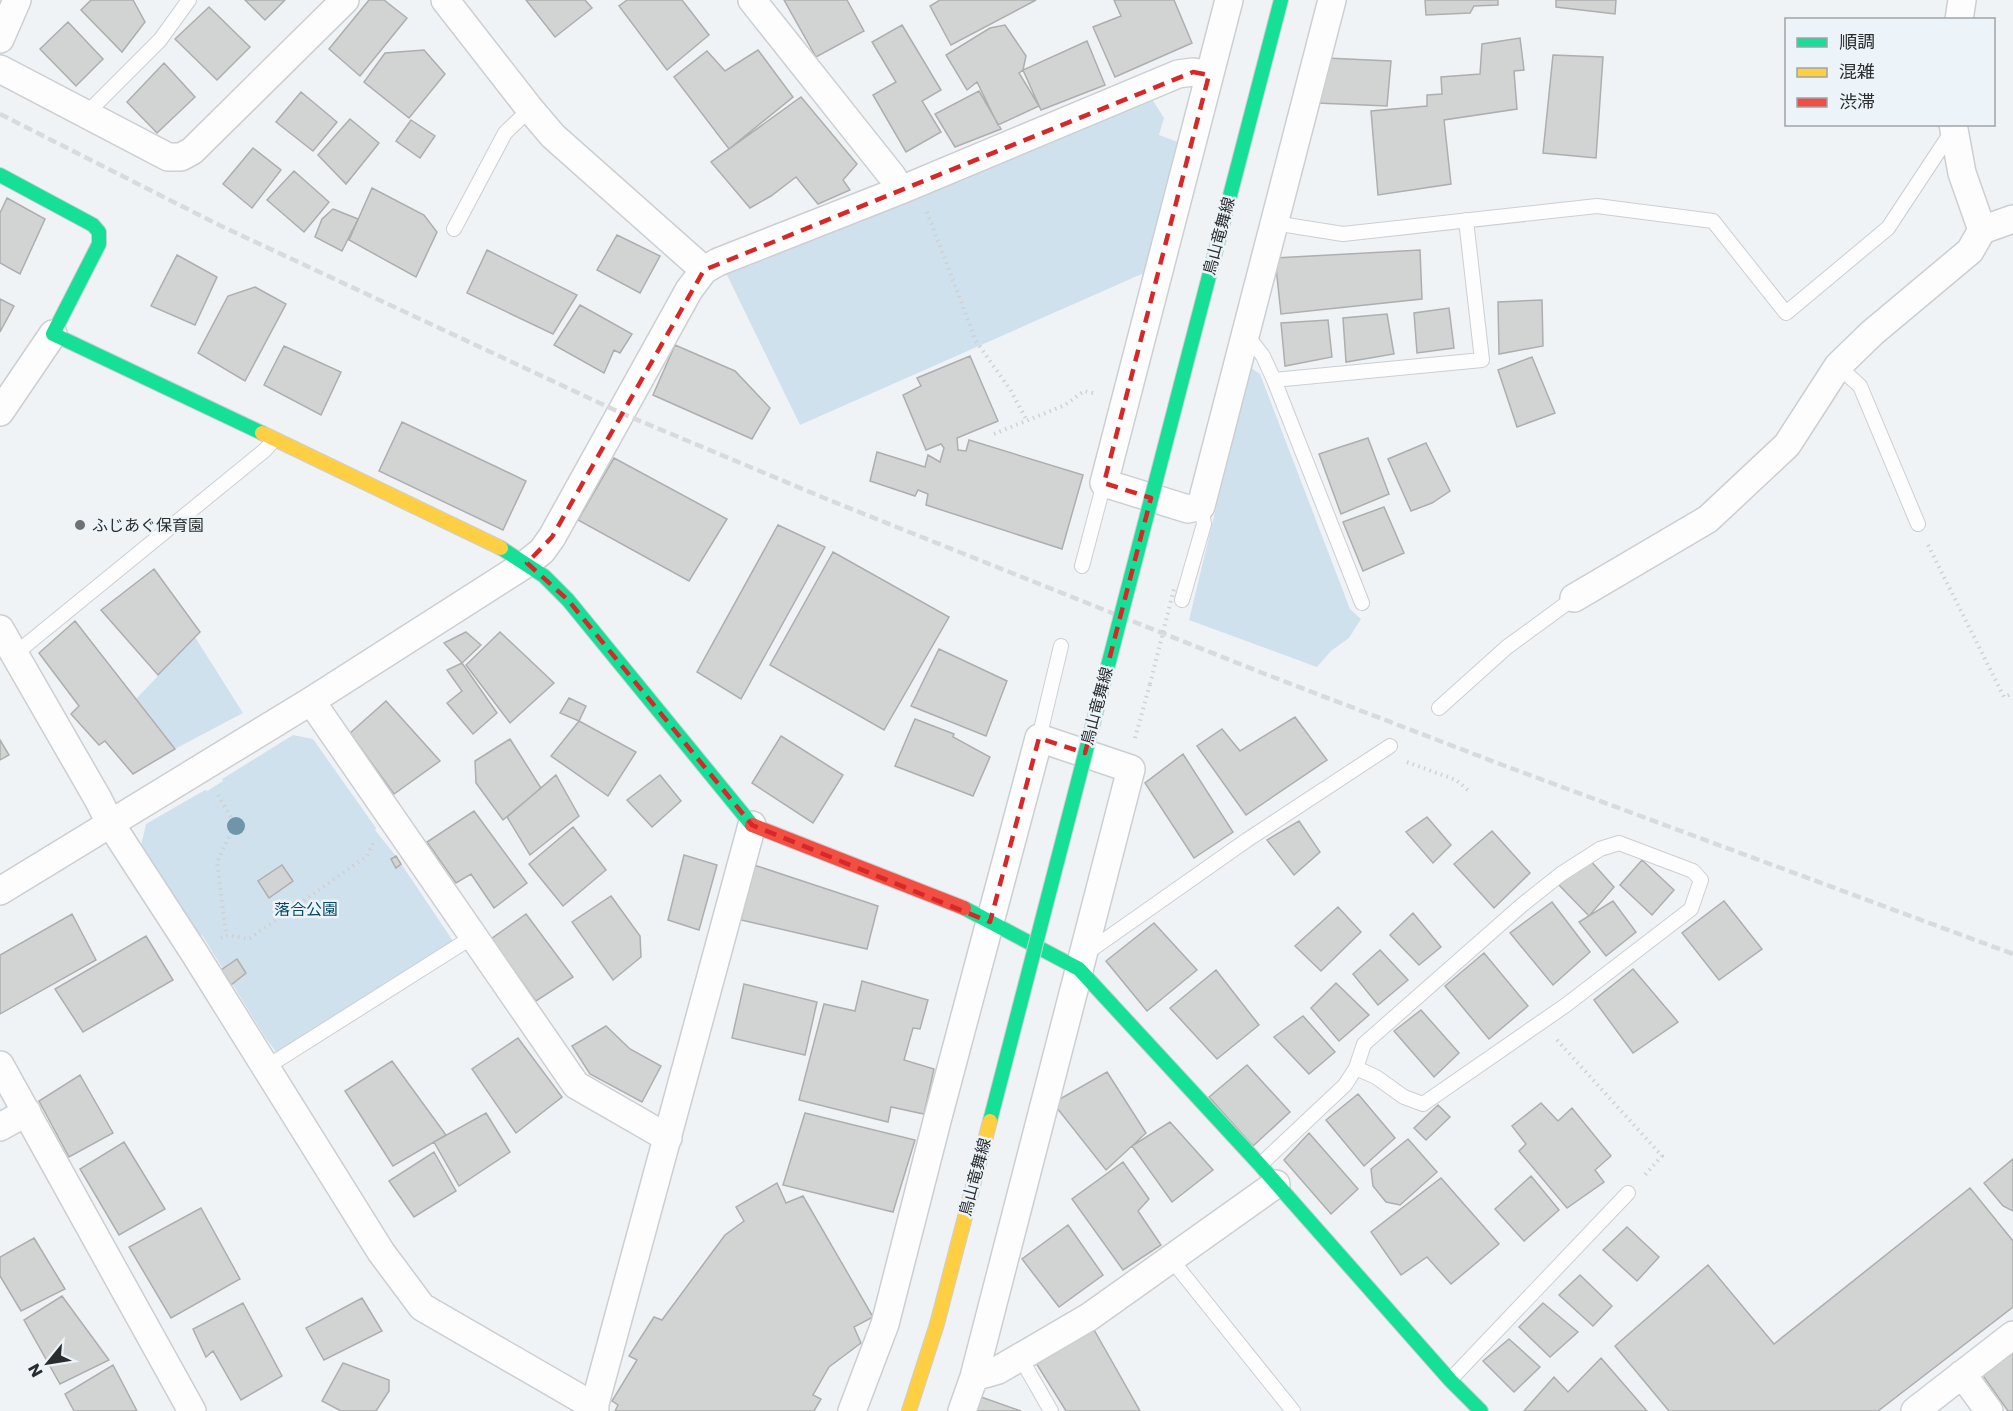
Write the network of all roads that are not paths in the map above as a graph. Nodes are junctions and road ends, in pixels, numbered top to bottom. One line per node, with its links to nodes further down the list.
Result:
1 (17, 0): 11 (street)
2 (189, 0): 15 (lane)
3 (345, 0): 15 (street)
4 (445, 0): 14 (street)
5 (752, 0): 18 (street)
6 (1229, 0): 13 (street)
7 (1281, 0): 69 (street, 鳥山竜舞線, bridge)
8 (1332, 0): 21 (street)
9 (1962, 0): 10 (street)
10 (1959, 18)
11 (0, 39)
12 (0, 69): 15 (street)
13 (1209, 75): 18 (street); 31 (street)
14 (530, 109): 22 (lane); 24 (street)
15 (86, 114)
16 (1953, 127): 20 (lane); 23 (street)
17 (0, 174): 26 (street)
18 (907, 188): 24 (street)
19 (2013, 219): 23 (street)
20 (1466, 220): 21 (lane); 28 (lane)
21 (1274, 223): 25 (street)
22 (454, 229)
23 (1982, 230): 27 (street)
24 (704, 270): 34 (street)
25 (1245, 333): 28 (lane); 32 (street)
26 (53, 334): 29 (street); 30 (street)
27 (1838, 366): 33 (lane); 37 (street)
28 (1274, 380): 38 (lane)
29 (0, 412)
30 (274, 440): 34 (street); 41 (lane)
31 (1104, 483): 32 (street); 35 (lane)
32 (1201, 506): 36 (lane)
33 (1918, 524)
34 (527, 563): 42 (street); 47 (street)
35 (1082, 566)
36 (1178, 594)
37 (1574, 598): 43 (lane)
38 (1362, 603)
39 (0, 629): 41 (street)
40 (1061, 646): 44 (lane)
41 (15, 654): 46 (street)
42 (310, 701): 46 (street); 50 (street)
43 (1439, 708)
44 (1039, 738): 49 (street); 51 (street)
45 (1390, 746): 51 (lane)
46 (110, 823): 48 (street); 53 (street)
47 (752, 825): 49 (street); 57 (street)
48 (0, 891)
49 (990, 922): 51 (street); 68 (street)
50 (474, 936): 53 (lane); 57 (street)
51 (1082, 962): 58 (street); 64 (street)
52 (0, 1065): 55 (street)
53 (265, 1068): 66 (street)
54 (1356, 1068): 54 (lane); 58 (lane)
55 (27, 1112): 56 (street); 67 (street)
56 (0, 1127)
57 (668, 1137): 66 (street)
58 (1268, 1175): 60 (street); 65 (street)
59 (1628, 1193): 65 (lane)
60 (1170, 1259): 62 (street); 72 (lane)
61 (2013, 1335): 63 (street)
62 (1020, 1357): 64 (street); 71 (lane)
63 (1962, 1374): 74 (street); 75 (street)
64 (974, 1377): 70 (street)
65 (1450, 1380): 73 (street)
66 (594, 1409)
67 (192, 1411)
68 (852, 1411)
69 (909, 1411)
70 (962, 1411)
71 (1051, 1411)
72 (1293, 1411)
73 (1481, 1411)
74 (1915, 1411)
75 (1989, 1411)

